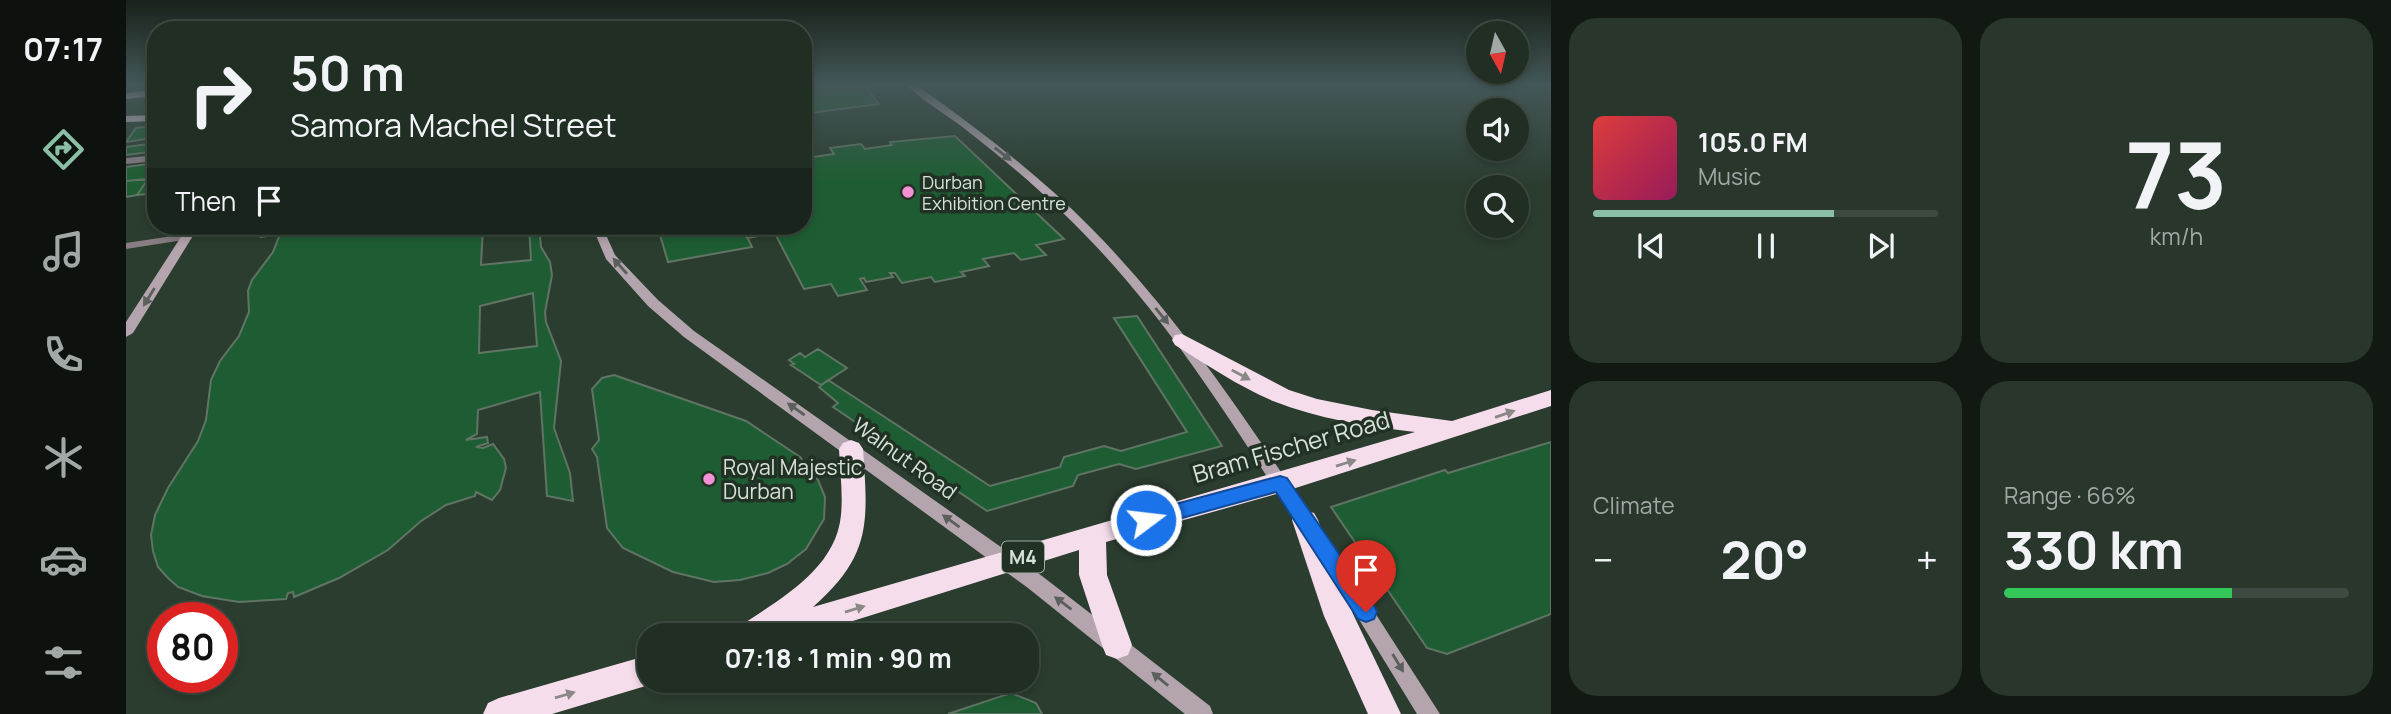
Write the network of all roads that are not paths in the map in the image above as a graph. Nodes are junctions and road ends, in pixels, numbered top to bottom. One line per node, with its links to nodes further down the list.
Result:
1 (954, 117): 10 (main road, one-way to 10)
2 (147, 118): 3 (main road)
3 (126, 119)
4 (147, 159): 5 (street)
5 (126, 161)
6 (601, 235): 13 (main road, Walnut Road, one-way to 6)
7 (186, 237): 8 (street); 9 (main road, one-way to 9)
8 (126, 246)
9 (126, 333)
10 (1182, 340): 12 (highway, one-way to 12); 14 (main road)
11 (1551, 398): 12 (highway, Bram Fischer Road / M4, one-way to 11)
12 (1459, 429): 14 (highway, Bram Fischer Road / M4, one-way to 12)
13 (851, 449): 17 (main road, Walnut Road, one-way to 13); 18 (highway)
14 (1280, 483): 15 (main road); 16 (highway, Bram Fischer Road / M4)
15 (1305, 520): 24 (highway); 25 (main road, one-way to 25)
16 (1092, 535): 17 (highway, Bram Fischer Road / M4); 20 (highway)
17 (1006, 562): 19 (highway, Bram Fischer Road / M4, one-way to 17); 20 (main road, Walnut Road, one-way to 17)
18 (770, 623)
19 (805, 623)
20 (1117, 645): 23 (main road, Walnut Road, one-way to 20)
21 (637, 674): 22 (highway, one-way to 21)
22 (499, 714)
23 (1202, 714)
24 (1385, 714)
25 (1429, 714)

